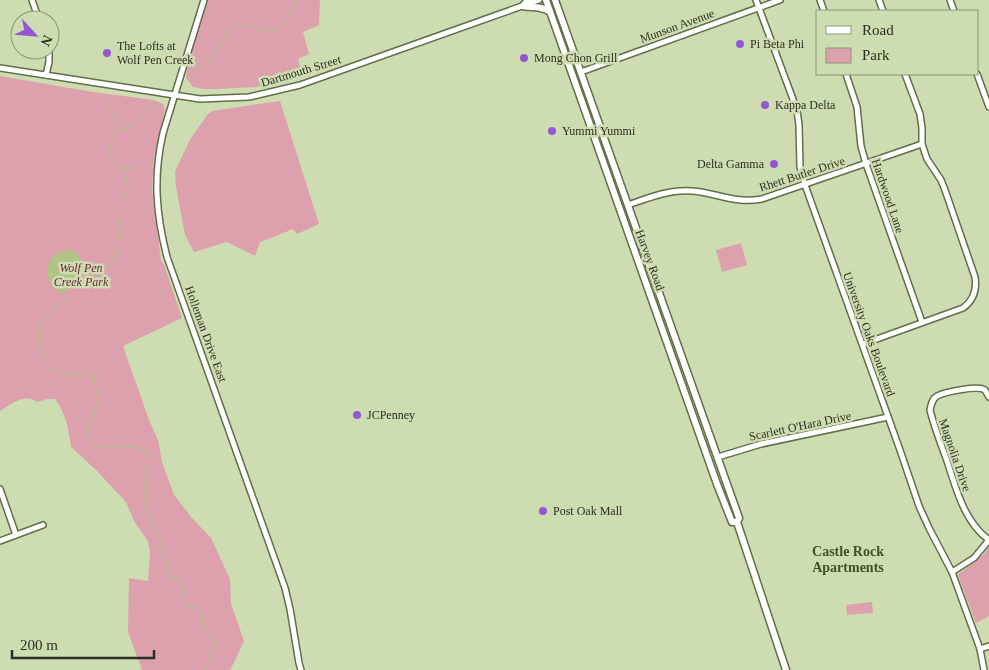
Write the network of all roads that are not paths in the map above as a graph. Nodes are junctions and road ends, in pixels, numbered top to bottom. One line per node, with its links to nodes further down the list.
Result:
1 (204, 0): 21 (street, Holleman Drive East)
2 (539, 0): 8 (street, Dartmouth Street)
3 (546, 0): 10 (main road, Harvey Road)
4 (550, 0): 11 (main road)
5 (555, 0): 11 (main road, Harvey Road)
6 (756, 0): 9 (street, University Oaks Boulevard)
7 (780, 0): 9 (street, Munson Avenue)
8 (525, 3): 10 (main road); 21 (street, Dartmouth Street)
9 (759, 7): 15 (street, Munson Avenue); 26 (street, University Oaks Boulevard)
10 (550, 12): 12 (main road, Harvey Road)
11 (561, 16): 15 (main road, Harvey Road)
12 (564, 51): 15 (main road); 20 (main road, Harvey Road)
13 (49, 60): 16 (street)
14 (0, 68): 16 (street, Dartmouth Street)
15 (581, 72): 20 (main road); 27 (main road, Harvey Road)
16 (46, 75): 21 (street, Dartmouth Street)
17 (846, 75): 24 (street, Hardwood Lane)
18 (905, 75): 23 (street)
19 (977, 75): 22 (street)
20 (579, 93): 25 (main road, Harvey Road)
21 (174, 95): 47 (street, Holleman Drive East)
22 (989, 107)
23 (922, 144): 24 (street, Rhett Butler Drive); 30 (street)
24 (866, 164): 26 (street, Rhett Butler Drive); 30 (street, Hardwood Lane)
25 (610, 182): 27 (main road); 28 (main road, Harvey Road)
26 (805, 185): 27 (street, Rhett Butler Drive); 31 (street, University Oaks Boulevard)
27 (628, 205): 29 (main road, Harvey Road)
28 (634, 250): 29 (main road); 33 (main road, Harvey Road)
29 (652, 275): 32 (main road, Harvey Road)
30 (922, 322): 31 (street)
31 (863, 344): 35 (street, University Oaks Boulevard)
32 (679, 348): 33 (main road); 37 (main road, Harvey Road)
33 (671, 353): 36 (main road, Harvey Road)
34 (989, 397): 42 (street, Magnolia Drive)
35 (888, 417): 37 (street, Scarlett O'Hara Drive); 44 (street, University Oaks Boulevard)
36 (702, 440): 37 (main road); 39 (main road, Harvey Road)
37 (718, 458): 39 (main road, Harvey Road)
38 (0, 489): 41 (street)
39 (737, 522): 48 (main road, Harvey Road)
40 (43, 525): 41 (street)
41 (16, 535): 43 (street)
42 (989, 540): 44 (street)
43 (0, 541)
44 (952, 572): 46 (street, University Oaks Boulevard)
45 (989, 646): 46 (street)
46 (980, 649): 49 (street, University Oaks Boulevard)
47 (301, 670)
48 (786, 670)
49 (984, 670)

